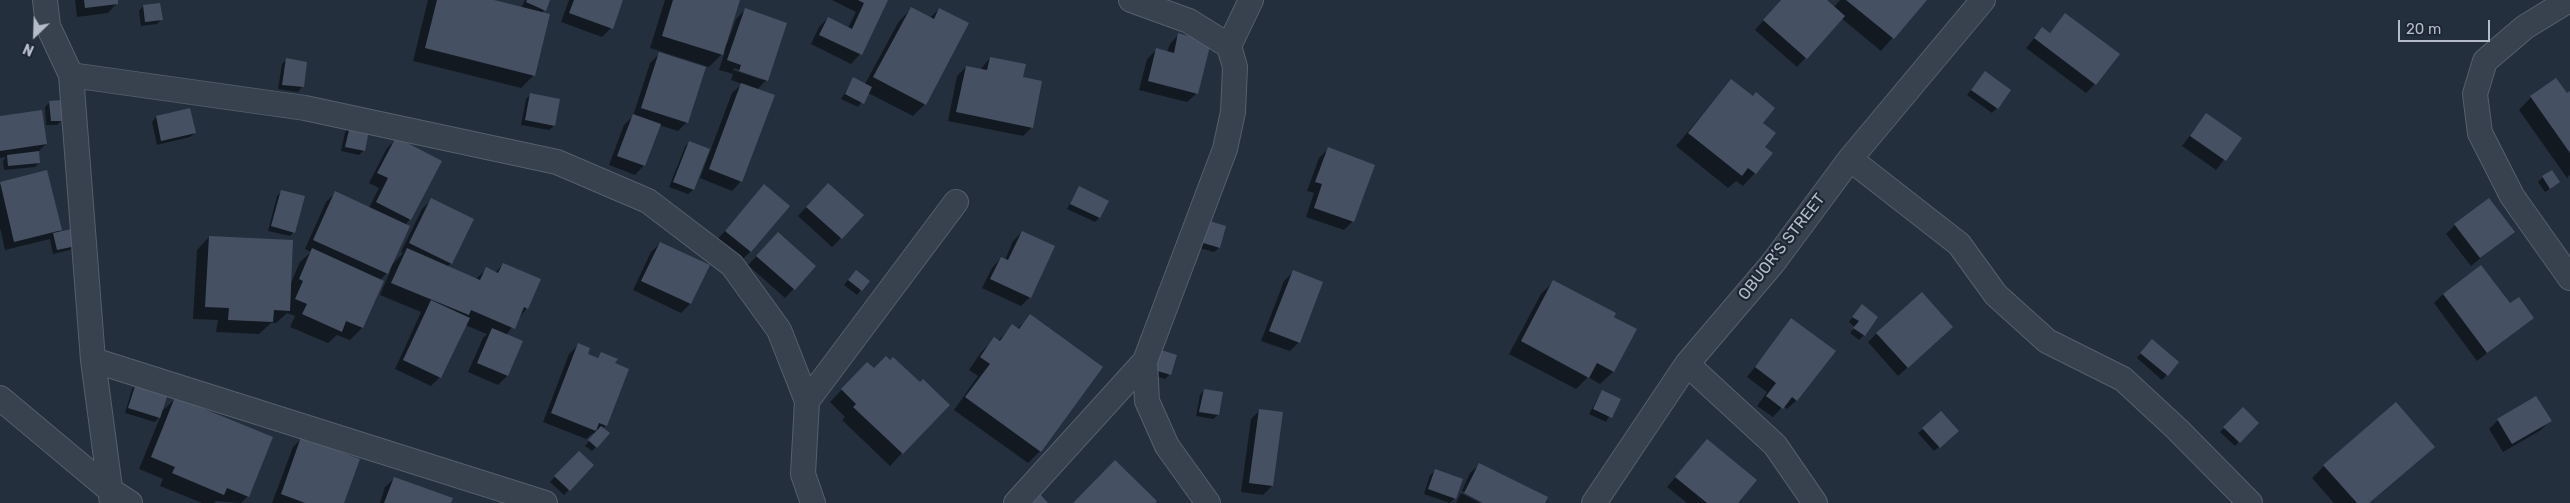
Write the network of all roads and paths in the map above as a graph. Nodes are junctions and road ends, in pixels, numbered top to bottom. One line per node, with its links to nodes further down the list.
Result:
1 (45, 0): 7 (street)
2 (1131, 0): 6 (street)
3 (1250, 0): 6 (street)
4 (1983, 0): 8 (street, OBUOR’S STREET)
5 (2570, 0): 10 (street)
6 (1229, 46): 12 (street)
7 (71, 75): 11 (street); 15 (street)
8 (1850, 159): 13 (street, OBUOR’S STREET); 24 (street)
9 (956, 202): 15 (street)
10 (2570, 278)
11 (93, 360): 16 (street); 18 (street)
12 (1145, 361): 20 (street); 21 (street)
13 (1687, 364): 22 (street, OBUOR’S STREET); 23 (street)
14 (0, 398): 16 (street)
15 (806, 400): 19 (street)
16 (111, 496): 17 (street)
17 (130, 503)
18 (545, 503)
19 (812, 503)
20 (1016, 503)
21 (1208, 503)
22 (1594, 503)
23 (1815, 503)
24 (2250, 503)

